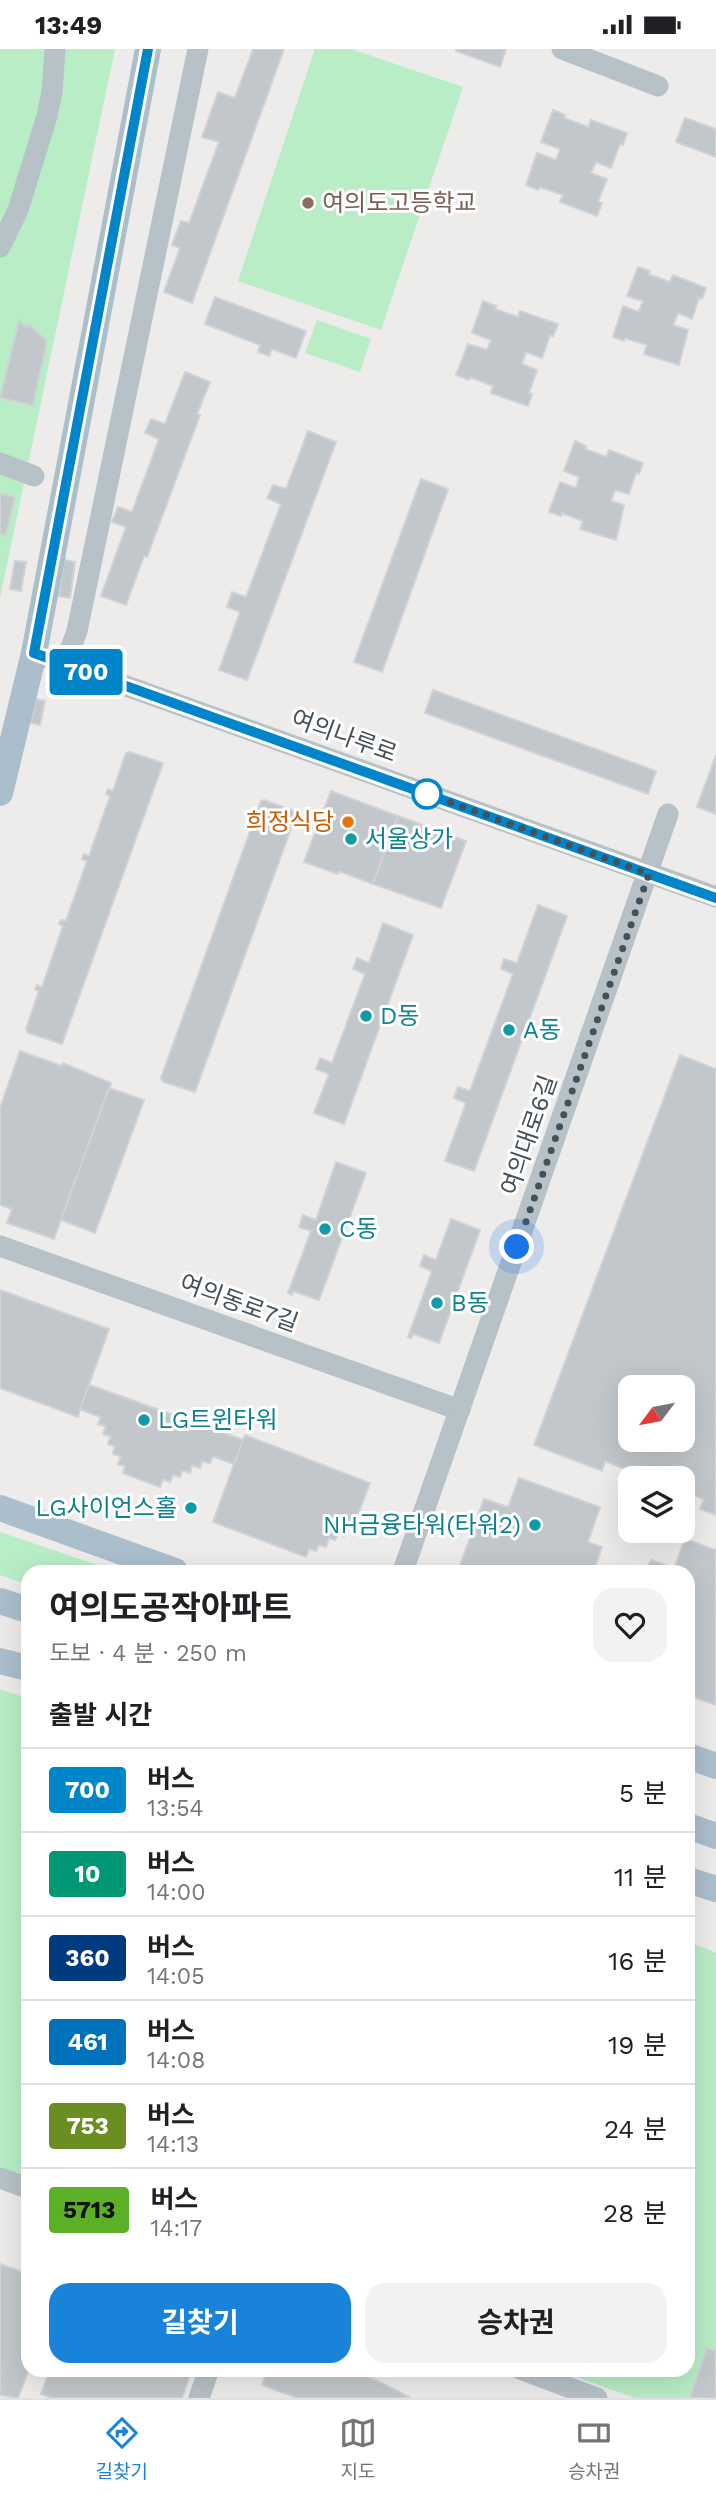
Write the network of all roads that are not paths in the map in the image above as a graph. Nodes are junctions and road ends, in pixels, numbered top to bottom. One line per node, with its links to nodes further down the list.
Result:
1 (55, 49): 6 (street)
2 (148, 49): 9 (main road)
3 (198, 49): 10 (street)
4 (562, 49): 5 (street)
5 (658, 86)
6 (0, 247)
7 (0, 463): 8 (street)
8 (34, 476)
9 (34, 653): 10 (street, 여의나루로); 11 (main road)
10 (65, 664): 13 (street, 여의나루로)
11 (0, 793)
12 (668, 814): 13 (street, 여의대로6길)
13 (649, 874): 14 (street, 여의나루로); 16 (street, 여의대로6길)
14 (716, 898)
15 (0, 1246): 16 (street, 여의동로7길)
16 (460, 1410): 19 (street, 여의대로6길)
17 (0, 1508): 18 (main road)
18 (158, 1565)
19 (405, 1565)
20 (0, 1601): 21 (main road)
21 (21, 1608)
22 (0, 1661): 23 (main road)
23 (21, 1666)
24 (695, 1758): 25 (main road)
25 (716, 1766)
26 (695, 1828): 27 (main road)
27 (716, 1836)
28 (695, 1882): 29 (main road)
29 (716, 1889)
30 (0, 2178): 31 (street)
31 (21, 2186)
32 (206, 2377): 35 (street)
33 (536, 2377): 34 (street)
34 (569, 2393): 36 (street)
35 (199, 2398)
36 (597, 2398)

